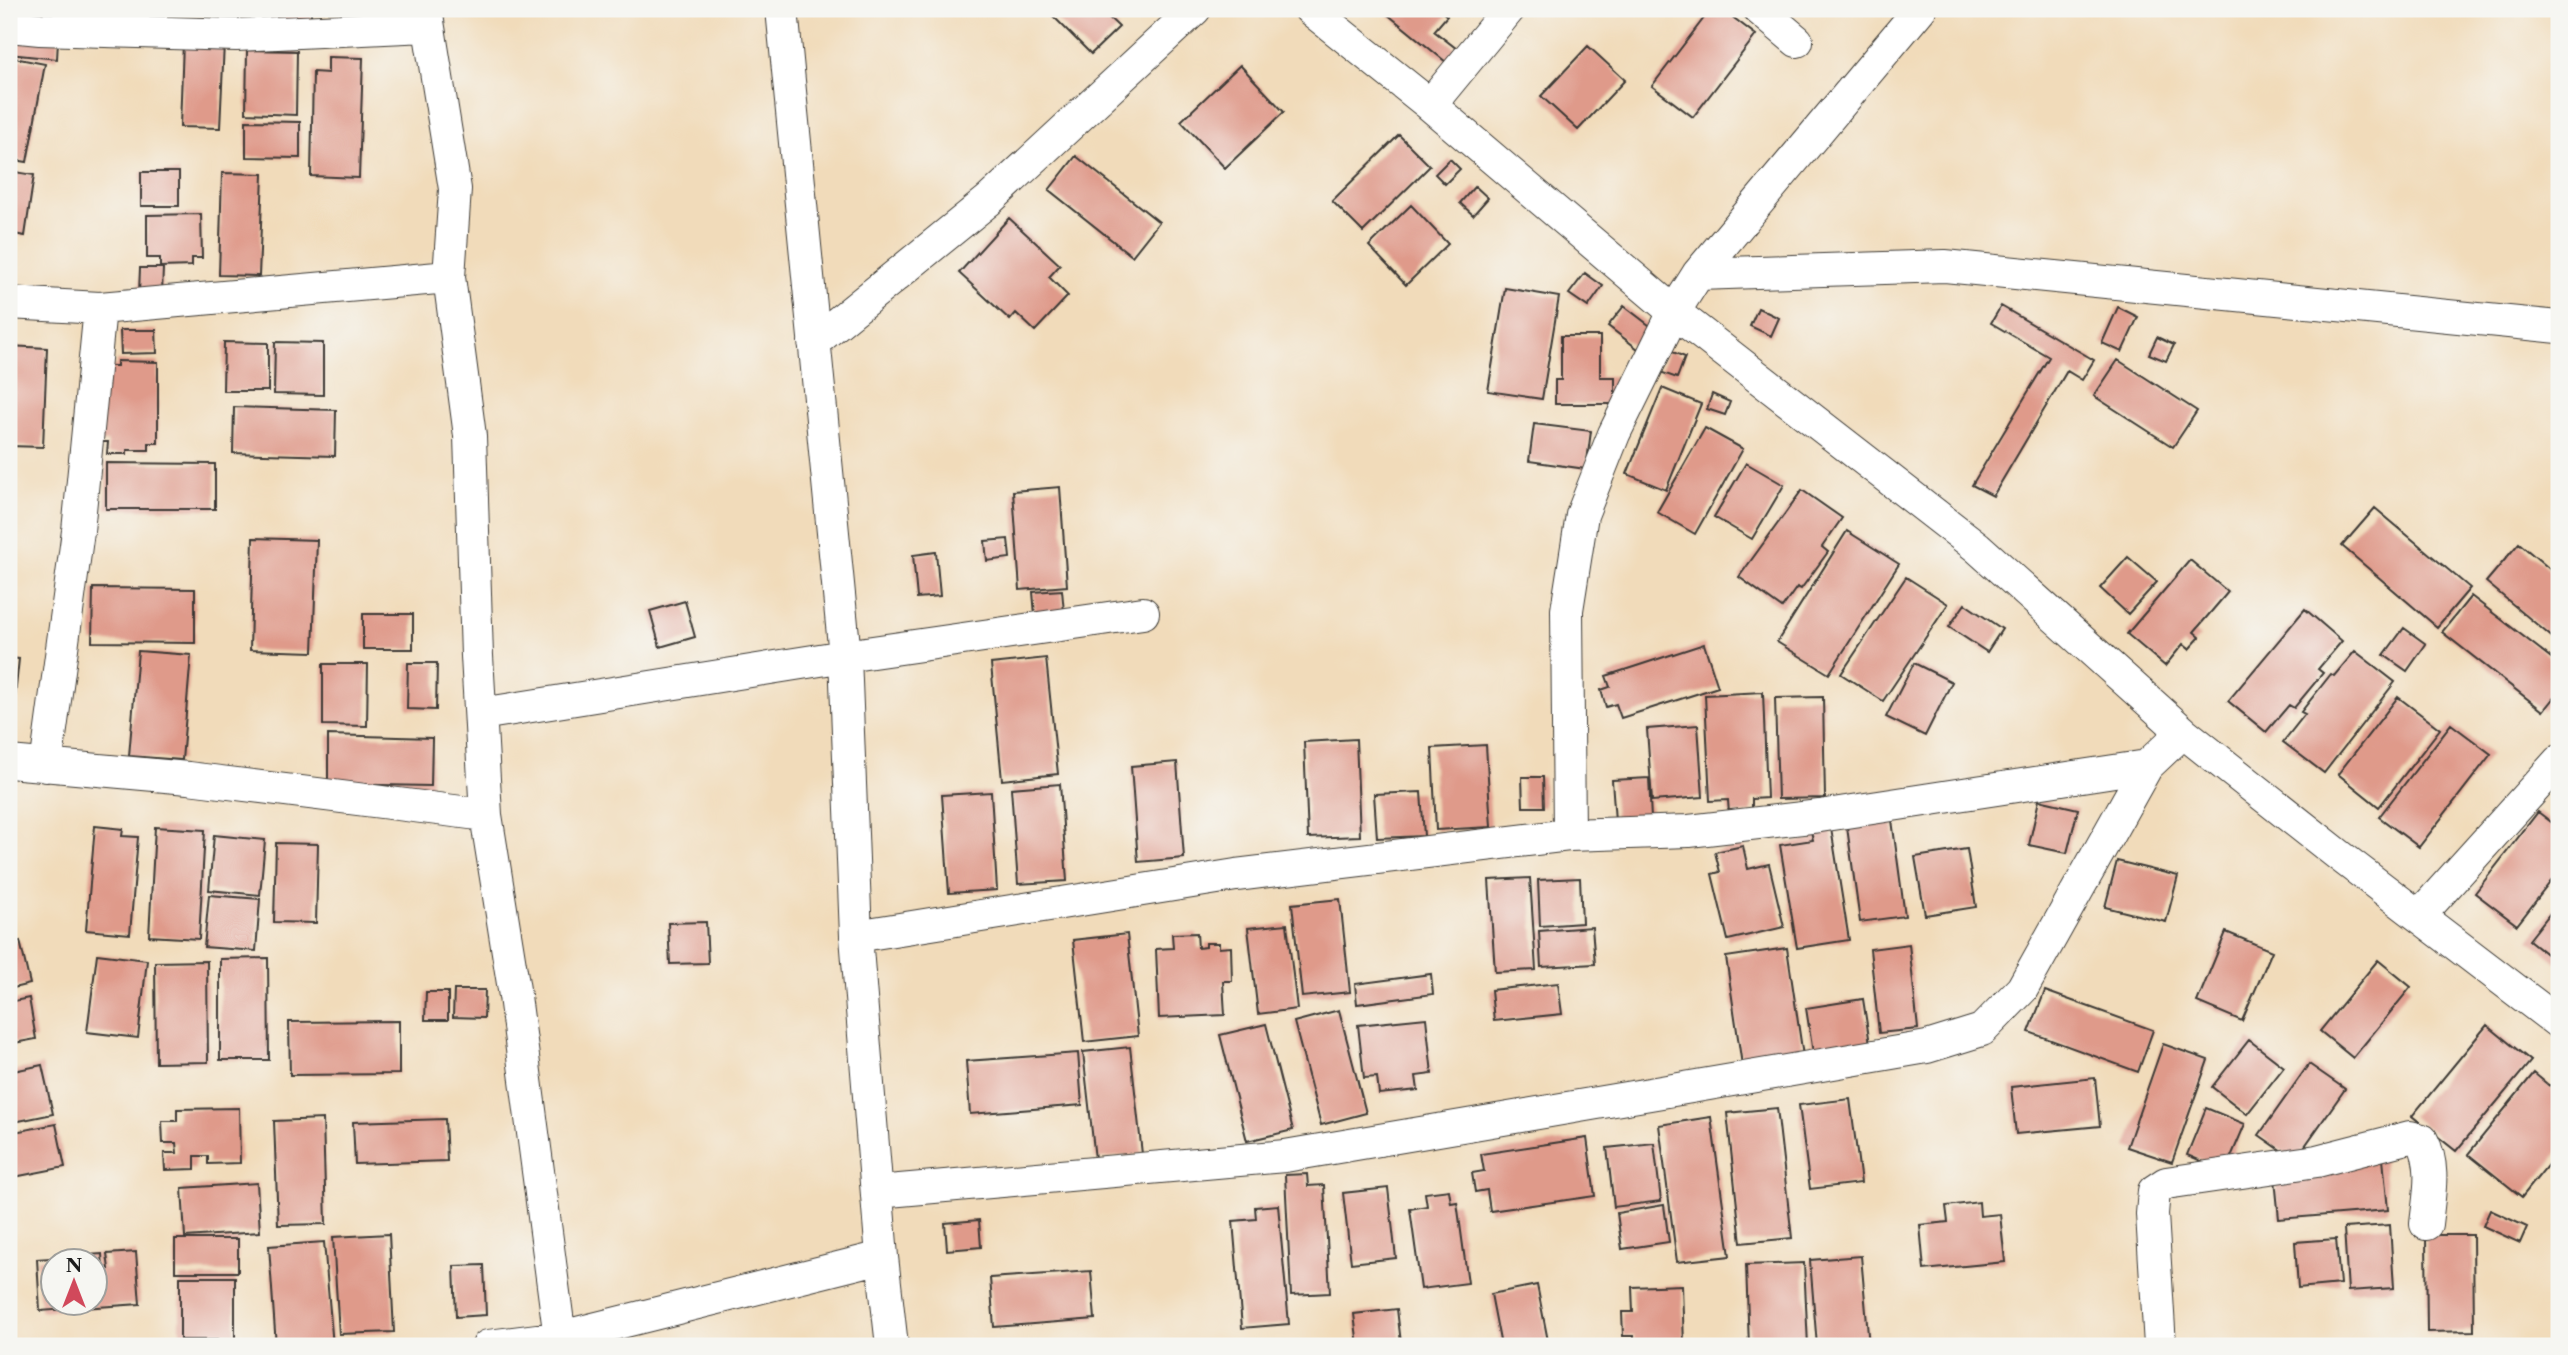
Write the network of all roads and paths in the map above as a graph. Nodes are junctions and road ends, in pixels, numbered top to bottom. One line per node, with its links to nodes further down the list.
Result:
1 (782, 9): 17 (street)
2 (1195, 9): 17 (street)
3 (1310, 9): 10 (street)
4 (1509, 9): 10 (street)
5 (1759, 9): 9 (street)
6 (1920, 9): 11 (street)
7 (427, 17): 8 (street); 12 (street)
8 (9, 26)
9 (1797, 41)
10 (1430, 105): 15 (street)
11 (1698, 274): 15 (street); 16 (street)
12 (449, 277): 14 (street); 20 (street)
13 (9, 303): 14 (street)
14 (100, 308): 24 (street)
15 (1674, 312): 21 (street); 27 (street)
16 (2559, 327)
17 (814, 342): 19 (street)
18 (1143, 613): 19 (street)
19 (845, 656): 20 (street); 29 (street)
20 (481, 714): 26 (street)
21 (2183, 732): 25 (street); 28 (street)
22 (2559, 761): 28 (street)
23 (9, 762): 24 (street)
24 (46, 765): 26 (street)
25 (2147, 765): 27 (street); 31 (street)
26 (486, 815): 34 (street)
27 (1569, 835): 29 (street)
28 (2419, 916): 30 (street)
29 (856, 936): 31 (street)
30 (2559, 1023)
31 (877, 1192): 33 (street)
32 (2427, 1224): 37 (street)
33 (882, 1257): 34 (street); 36 (street)
34 (565, 1343): 35 (street)
35 (488, 1346)
36 (892, 1346)
37 (2160, 1346)

